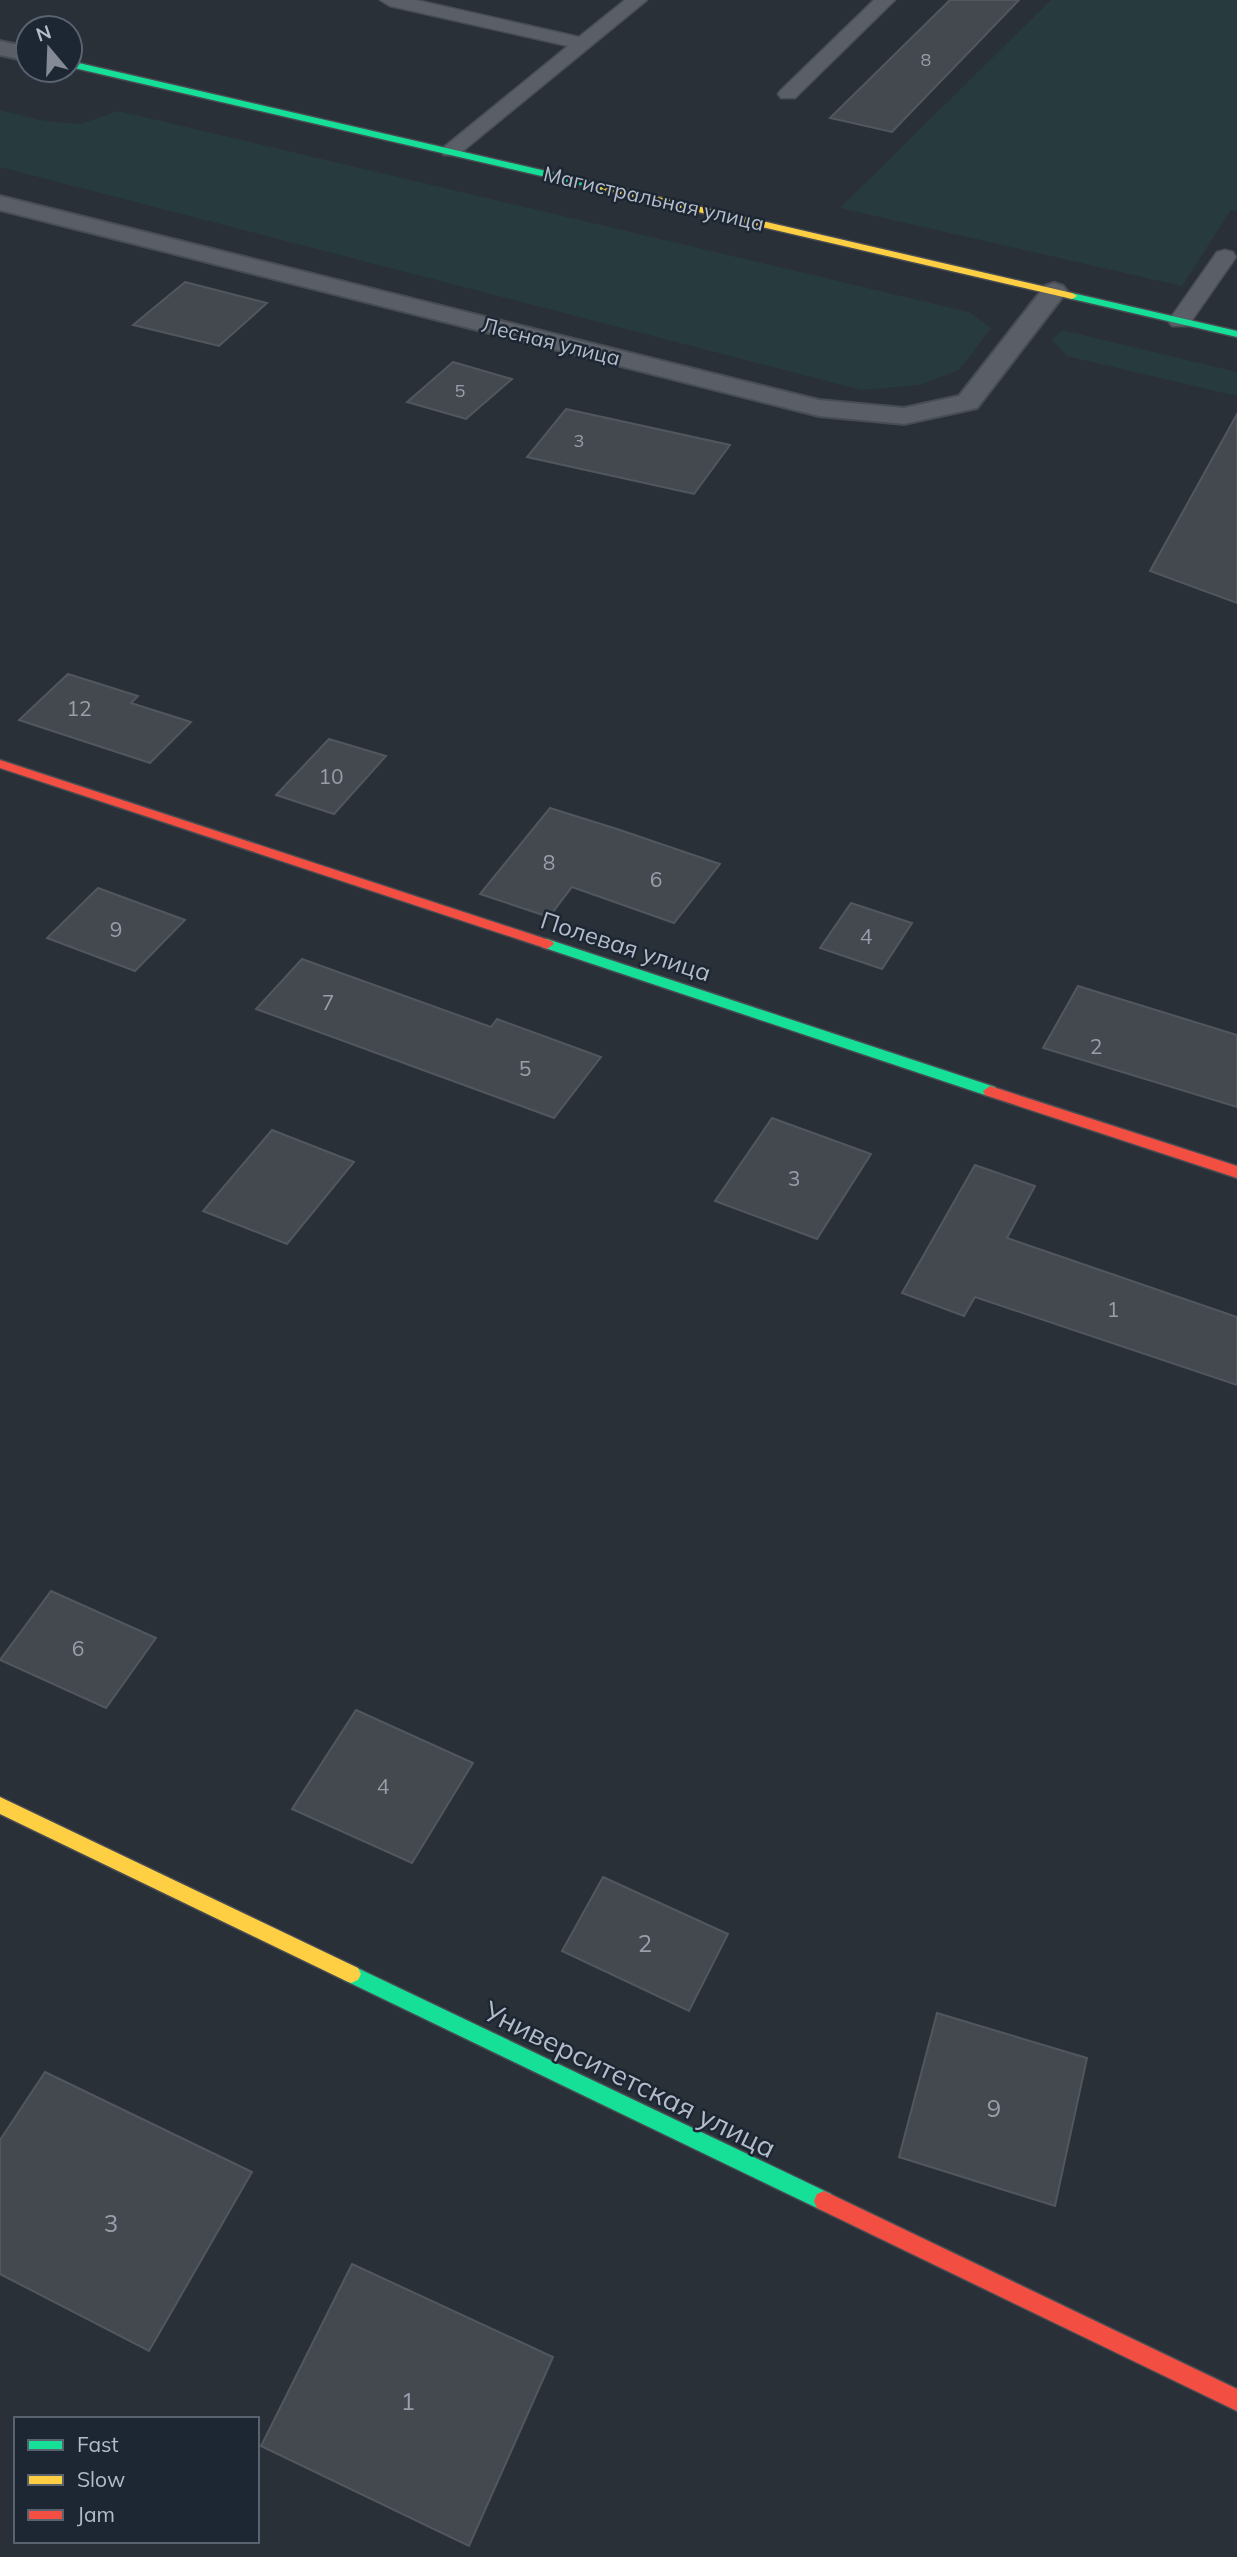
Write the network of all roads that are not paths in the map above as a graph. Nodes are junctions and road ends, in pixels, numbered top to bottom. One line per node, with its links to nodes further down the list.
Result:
1 (390, 0): 4 (lane)
2 (637, 0): 4 (lane)
3 (885, 0): 6 (lane)
4 (584, 44): 7 (lane)
5 (84, 67): 7 (street, Магистральная улица)
6 (789, 94)
7 (451, 151): 10 (street, Магистральная улица)
8 (0, 203): 10 (street, Лесная улица)
9 (1225, 257): 11 (lane)
10 (1054, 291): 11 (street, Магистральная улица)
11 (1180, 321): 12 (street, Магистральная улица)
12 (1237, 334)
13 (0, 764): 14 (street, Полевая улица)
14 (1237, 1172)
15 (0, 1805): 16 (street, Университетская улица)
16 (1237, 2400)

